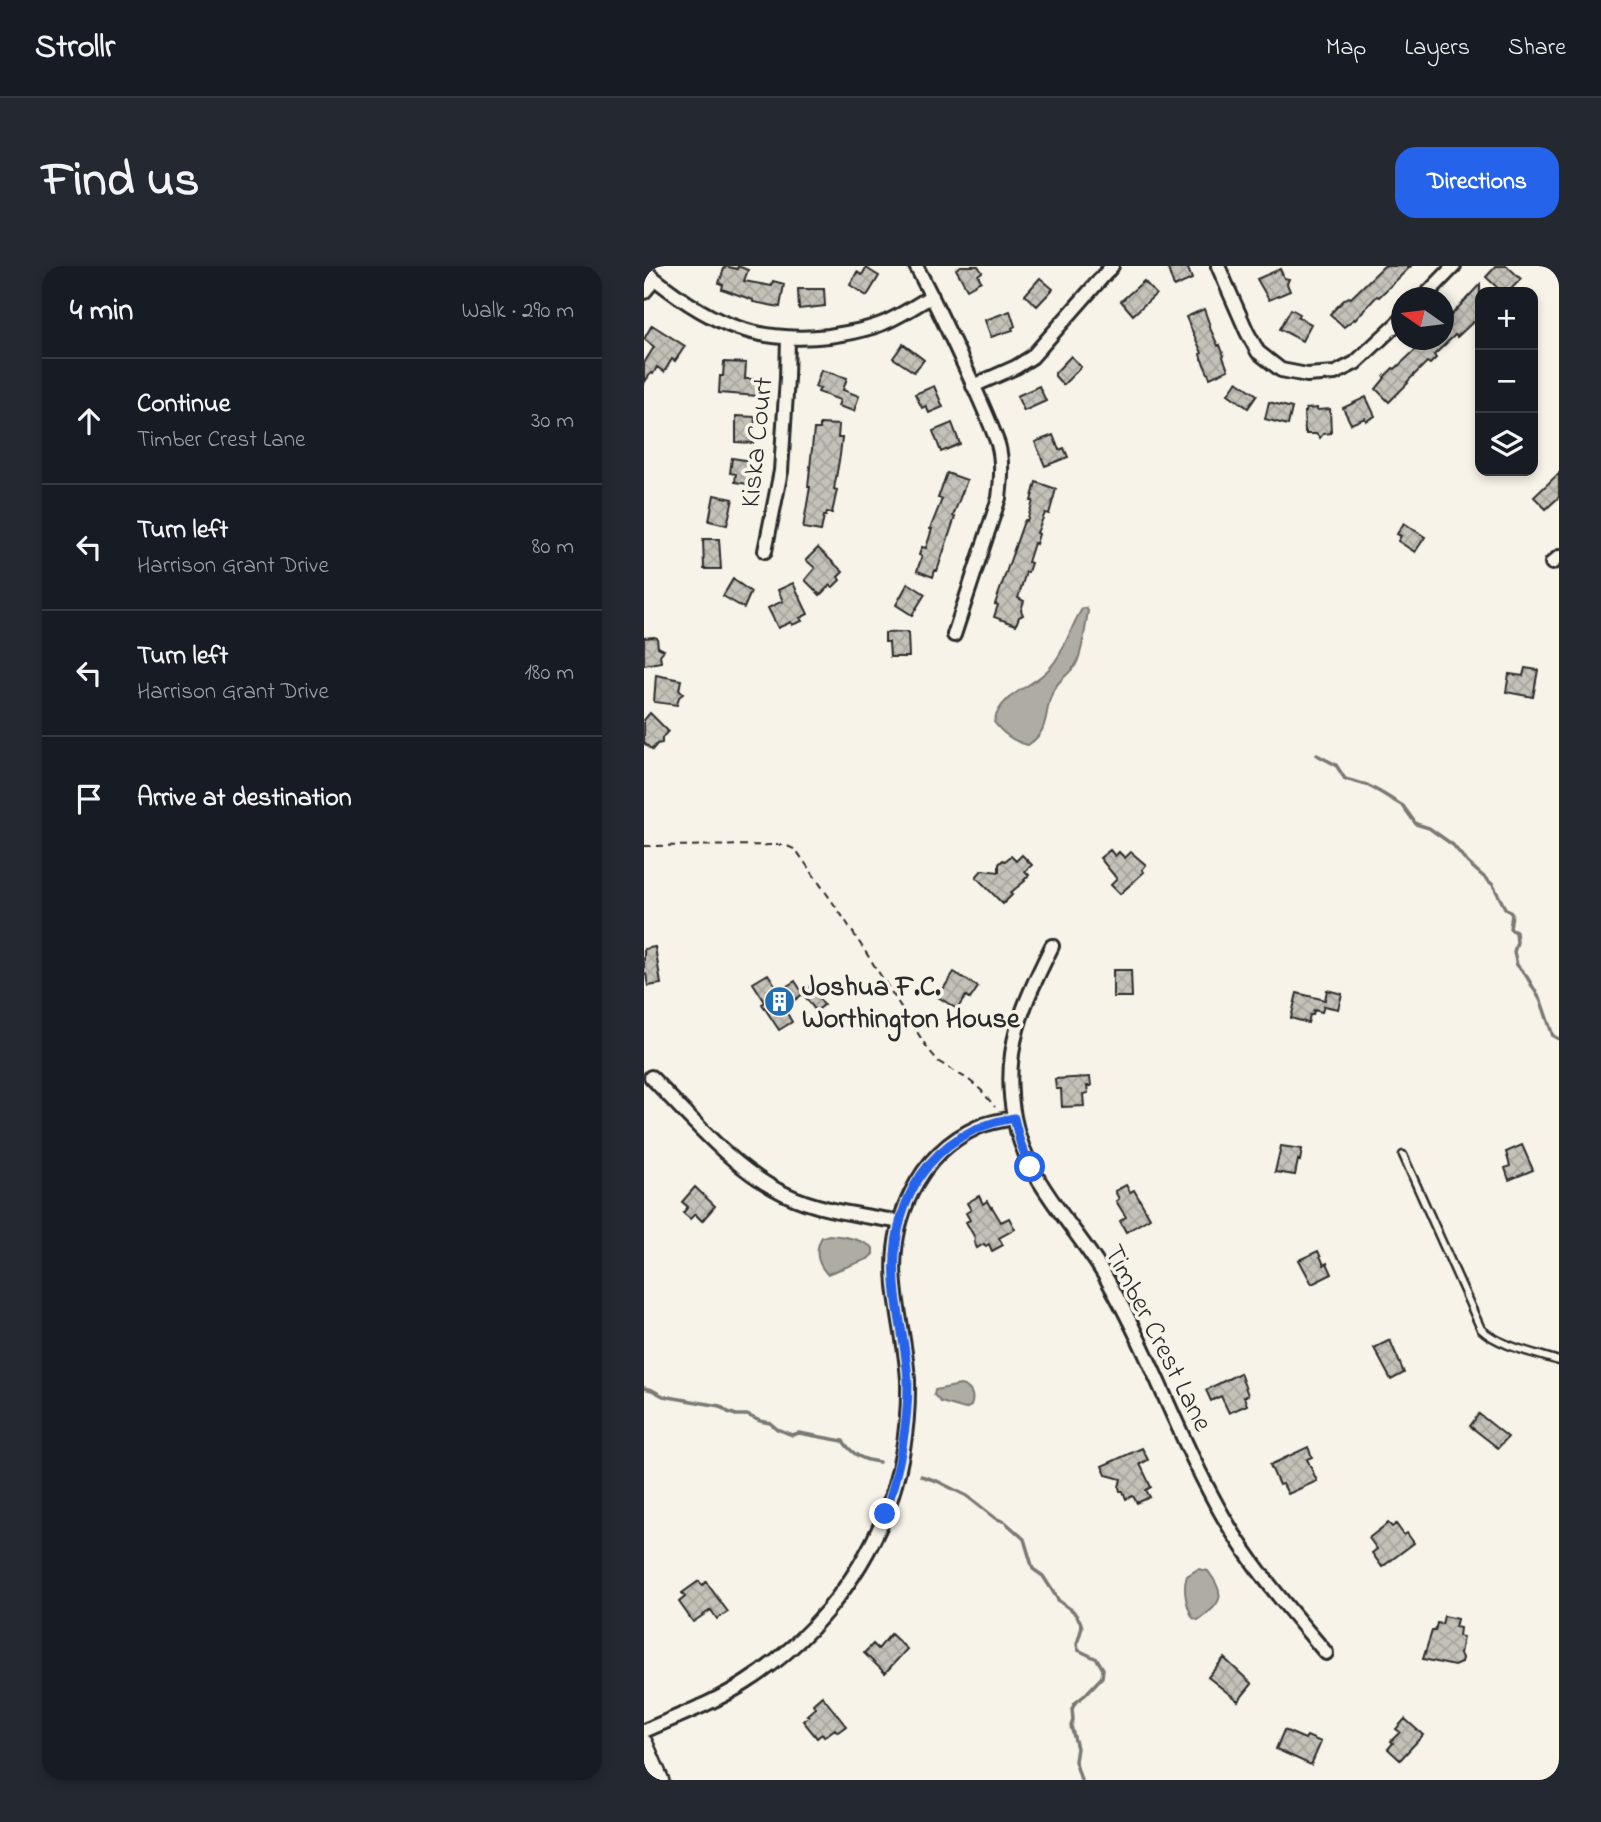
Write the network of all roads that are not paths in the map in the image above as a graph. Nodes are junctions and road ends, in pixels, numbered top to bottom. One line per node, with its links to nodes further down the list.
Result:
1 (916, 266): 9 (street)
2 (1112, 266): 12 (street)
3 (1218, 266): 10 (street)
4 (1454, 266): 7 (street)
5 (644, 270): 6 (street)
6 (655, 279): 8 (street); 11 (street)
7 (1434, 287)
8 (644, 292)
9 (932, 296): 11 (street); 12 (street)
10 (1391, 329)
11 (788, 338): 13 (street, Kiska Court)
12 (973, 386): 14 (street)
13 (765, 551)
14 (954, 635)
15 (1052, 946): 17 (street, Timber Crest Lane)
16 (650, 1077): 19 (street)
17 (1009, 1118): 19 (street); 21 (street, Timber Crest Lane)
18 (1403, 1155): 20 (lane)
19 (900, 1222): 22 (street)
20 (1559, 1361)
21 (1326, 1653)
22 (644, 1731)
23 (644, 1743): 24 (street)
24 (660, 1780)

